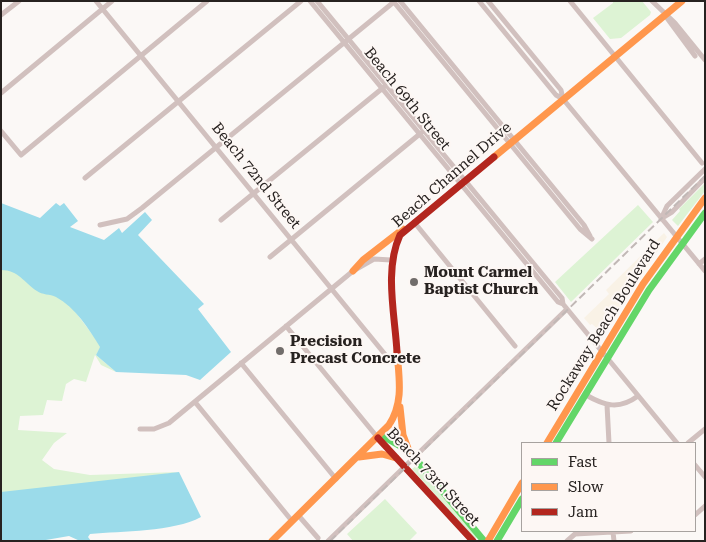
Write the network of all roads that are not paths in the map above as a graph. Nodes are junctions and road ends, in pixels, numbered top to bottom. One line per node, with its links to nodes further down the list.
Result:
1 (19, 1): 15 (street)
2 (96, 1): 14 (street, Beach 72nd Street)
3 (112, 1): 14 (street)
4 (207, 1): 18 (street)
5 (301, 1): 25 (street)
6 (310, 1): 17 (street, Beach 69th Street)
7 (317, 1): 17 (street, Beach 69th Street)
8 (395, 1): 17 (street); 28 (street)
9 (479, 1): 24 (street)
10 (488, 1): 24 (street)
11 (570, 1): 19 (street)
12 (652, 1): 16 (street)
13 (682, 1): 16 (main road, Beach Channel Drive)
14 (103, 9): 18 (street, Beach 72nd Street); 23 (street)
15 (1, 15)
16 (665, 15): 19 (main road, Beach Channel Drive); 20 (street); 21 (street)
17 (346, 41): 22 (street, Beach 69th Street); 29 (street)
18 (141, 56): 25 (street, Beach 72nd Street); 26 (street)
19 (615, 56): 24 (main road, Beach Channel Drive); 30 (street)
20 (695, 56)
21 (705, 60)
22 (384, 87): 27 (street, Beach 69th Street); 35 (street)
23 (1, 93)
24 (563, 99): 28 (main road, Beach Channel Drive); 38 (street)
25 (179, 101): 29 (street, Beach 72nd Street); 32 (street)
26 (1, 131)
27 (422, 133): 34 (street, Beach 69th Street); 44 (street)
28 (511, 141): 28 (street); 34 (main road, Beach Channel Drive)
29 (217, 147): 35 (street, Beach 72nd Street); 41 (street)
30 (702, 163)
31 (705, 169): 38 (street)
32 (85, 178)
33 (705, 178): 38 (street)
34 (462, 182): 40 (main road, Beach Channel Drive); 55 (street, Beach 69th Street)
35 (254, 194): 39 (street); 44 (street, Beach 72nd Street)
36 (705, 198): 43 (main road, Rockaway Beach Boulevard)
37 (705, 213): 45 (main road, Rockaway Beach Boulevard)
38 (661, 219): 43 (street)
39 (221, 220)
40 (414, 222): 42 (main road, Beach Channel Drive); 57 (street)
41 (100, 226)
42 (407, 227): 48 (main road, Beach Channel Drive); 51 (main road)
43 (676, 237): 45 (street); 53 (main road, Rockaway Beach Boulevard)
44 (292, 240): 46 (street); 52 (street, Beach 72nd Street)
45 (682, 244): 49 (street); 54 (main road, Rockaway Beach Boulevard)
46 (270, 257)
47 (705, 259): 49 (street)
48 (391, 260): 51 (street); 61 (main road, Beach Channel Drive)
49 (699, 264): 50 (street)
50 (705, 271)
51 (353, 272): 52 (street)
52 (332, 289): 56 (street); 61 (street, Beach 72nd Street)
53 (638, 293): 54 (main road); 58 (main road, Rockaway Beach Boulevard)
54 (645, 298): 59 (main road, Rockaway Beach Boulevard)
55 (568, 309): 58 (street, Beach 69th Street); 75 (street)
56 (286, 326): 60 (street); 69 (street, Beach 73rd Street)
57 (515, 346)
58 (602, 352): 59 (street, Beach 69th Street); 70 (main road, Rockaway Beach Boulevard)
59 (608, 359): 62 (main road, Rockaway Beach Boulevard); 63 (street, Beach 69th Street)
60 (241, 363): 64 (street); 81 (street)
61 (399, 364): 65 (main road, Beach Channel Drive)
62 (586, 395): 66 (street); 71 (main road, Rockaway Beach Boulevard)
63 (638, 396): 66 (street); 73 (street, Beach 69th Street)
64 (195, 402): 67 (street); 84 (street)
65 (400, 403): 69 (main road, Beach Channel Drive); 75 (main road)
66 (607, 405): 72 (street)
67 (140, 429)
68 (705, 429): 74 (street)
69 (380, 436): 75 (main road, Beach 73rd Street); 76 (main road, Beach Channel Drive); 77 (main road, Beach 73rd Street)
70 (548, 442)
71 (557, 442)
72 (609, 442)
73 (676, 442)
74 (689, 442)
75 (412, 454): 79 (street); 93 (main road, Beach 73rd Street)
76 (359, 457): 77 (main road); 81 (main road, Beach Channel Drive)
77 (396, 458): 79 (main road, Beach 73rd Street)
78 (696, 465): 80 (street)
79 (405, 466): 91 (street); 92 (main road, Beach 73rd Street)
80 (705, 477)
81 (336, 478): 84 (main road, Beach Channel Drive)
82 (521, 485): 94 (main road)
83 (521, 503): 95 (main road)
84 (295, 518): 89 (street); 90 (main road, Beach Channel Drive)
85 (571, 532): 88 (street)
86 (598, 532): 87 (street); 88 (street)
87 (613, 532): 97 (street)
88 (575, 534): 96 (street)
89 (318, 538)
90 (272, 541)
91 (328, 541)
92 (473, 541)
93 (484, 541)
94 (488, 541)
95 (498, 541)
96 (568, 541)
97 (614, 541)

